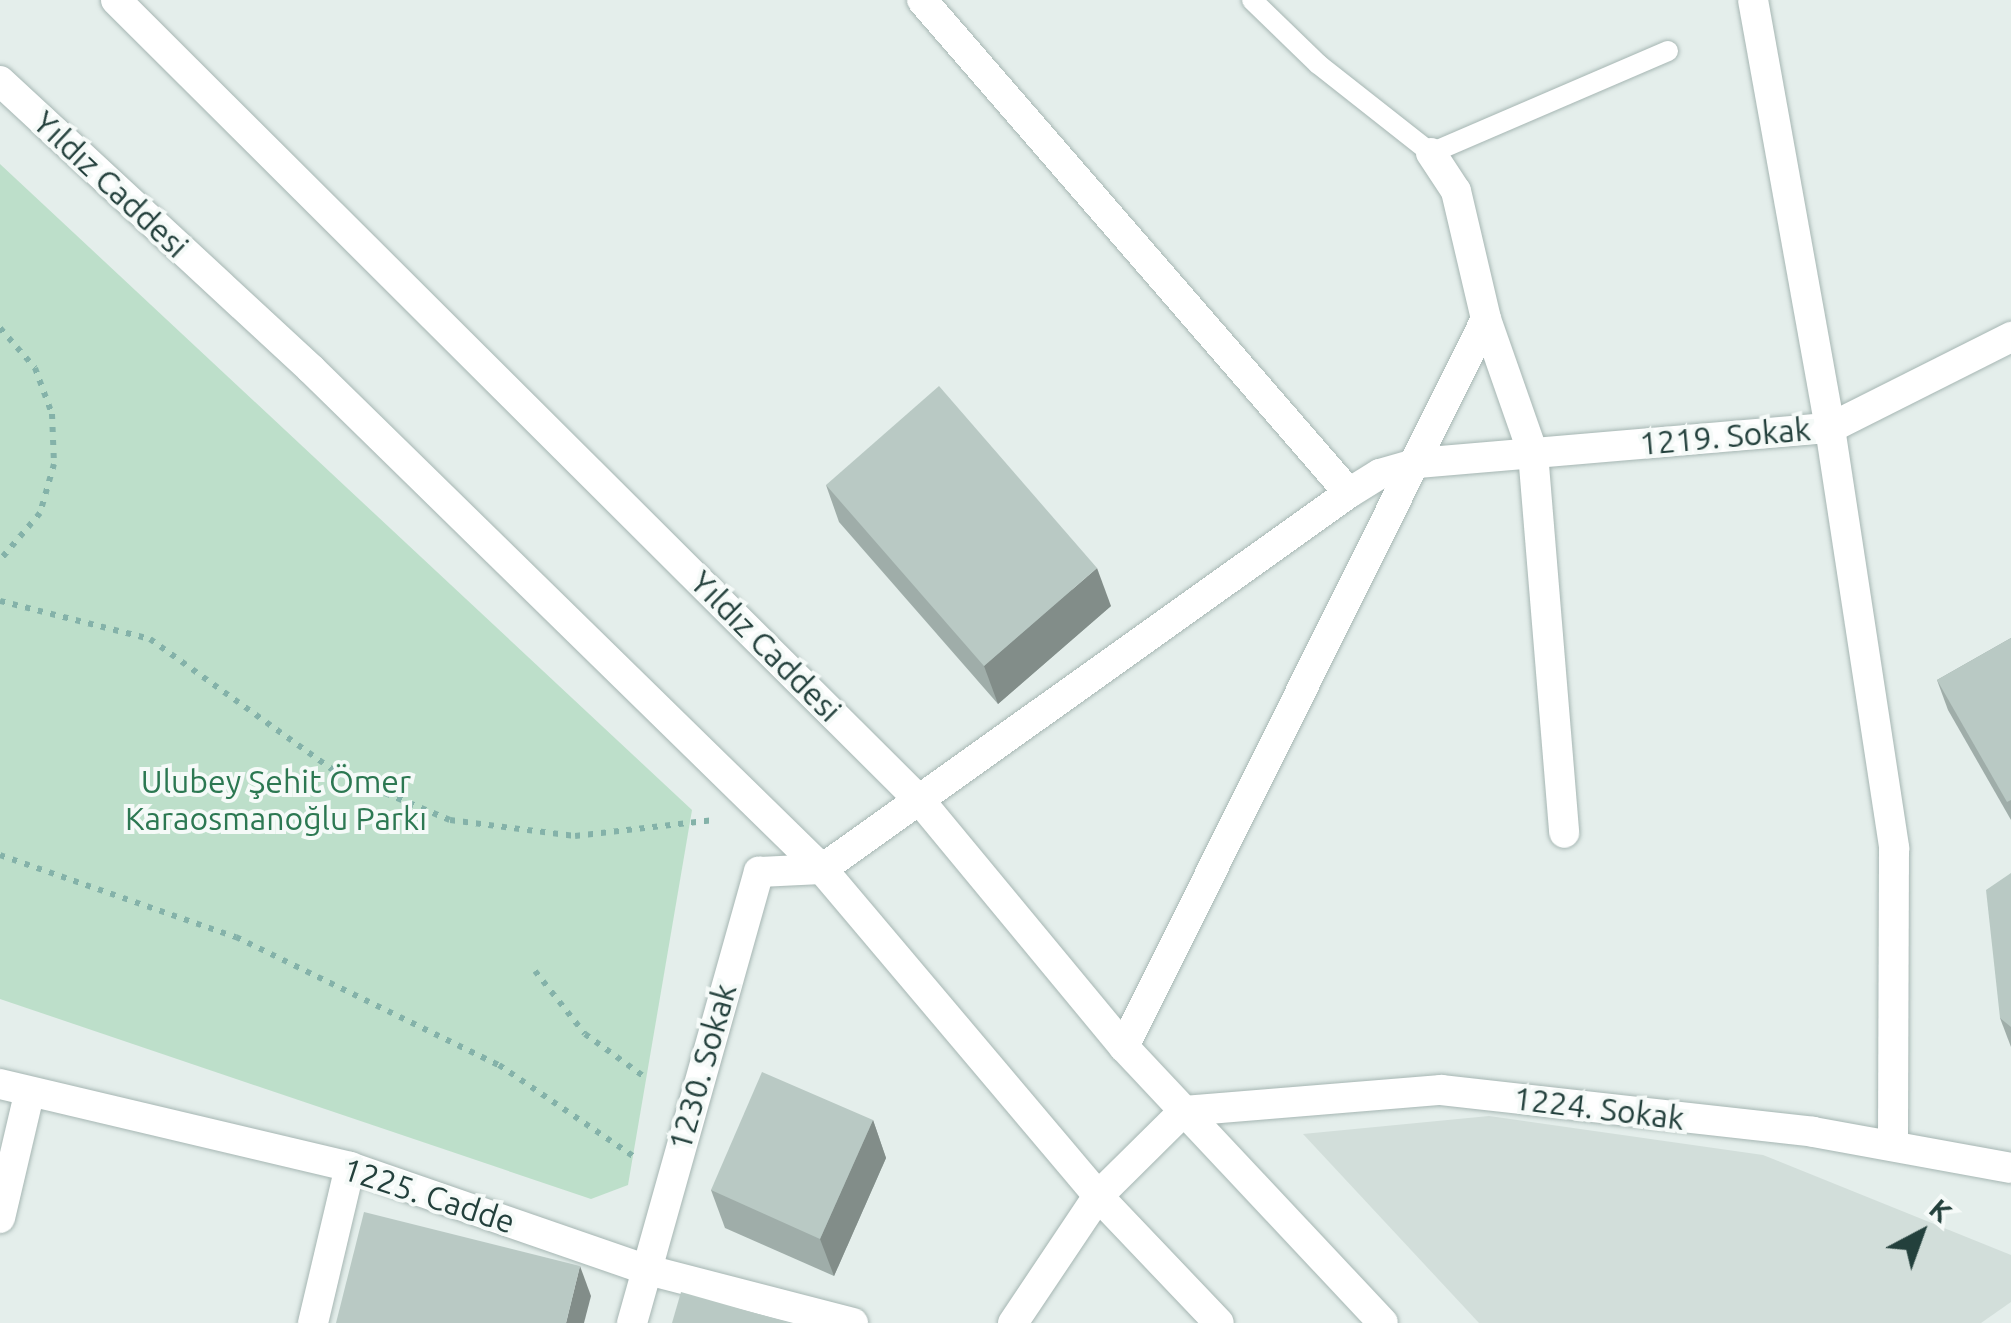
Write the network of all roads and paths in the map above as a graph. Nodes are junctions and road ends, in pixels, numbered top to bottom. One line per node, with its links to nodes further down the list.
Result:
1 (116, 0): 17 (street, Yıldız Caddesi)
2 (922, 0): 14 (street)
3 (1252, 0): 7 (lane)
4 (1760, 2): 11 (street)
5 (1668, 51): 7 (lane)
6 (0, 82): 18 (street, Yıldız Caddesi)
7 (1432, 153): 8 (street)
8 (1486, 318): 12 (street); 13 (street)
9 (0, 328): 15 (path)
10 (2011, 337): 11 (street, 1219. Sokak)
11 (1830, 428): 12 (street, 1219. Sokak); 27 (street)
12 (1534, 453): 13 (street, 1219. Sokak); 19 (street)
13 (1418, 464): 14 (street, 1219. Sokak); 23 (street)
14 (1348, 494): 17 (street, 1219. Sokak)
15 (0, 560)
16 (0, 600): 18 (path)
17 (922, 803): 21 (street, 1219. Sokak); 23 (street, Yıldız Caddesi)
18 (765, 814): 21 (street, Yıldız Caddesi)
19 (1564, 833)
20 (0, 855): 28 (path)
21 (822, 869): 31 (street, Yıldız Caddesi); 33 (street, 1230. Sokak)
22 (535, 971): 24 (path)
23 (1124, 1047): 26 (street, Yıldız Caddesi)
24 (646, 1078)
25 (14, 1089): 29 (street, 1225. Cadde); 32 (street)
26 (1184, 1111): 27 (street, 1224. Sokak); 31 (street); 39 (street, Yıldız Caddesi)
27 (1893, 1145): 30 (street, 1224. Sokak)
28 (633, 1156)
29 (350, 1167): 33 (street, 1225. Cadde); 34 (street)
30 (2011, 1168)
31 (1098, 1196): 37 (street); 38 (street, Yıldız Caddesi)
32 (0, 1218)
33 (644, 1269): 35 (street, 1230. Sokak); 36 (street, 1225. Cadde)
34 (313, 1323)
35 (632, 1323)
36 (854, 1323)
37 (1013, 1323)
38 (1220, 1323)
39 (1383, 1323)

